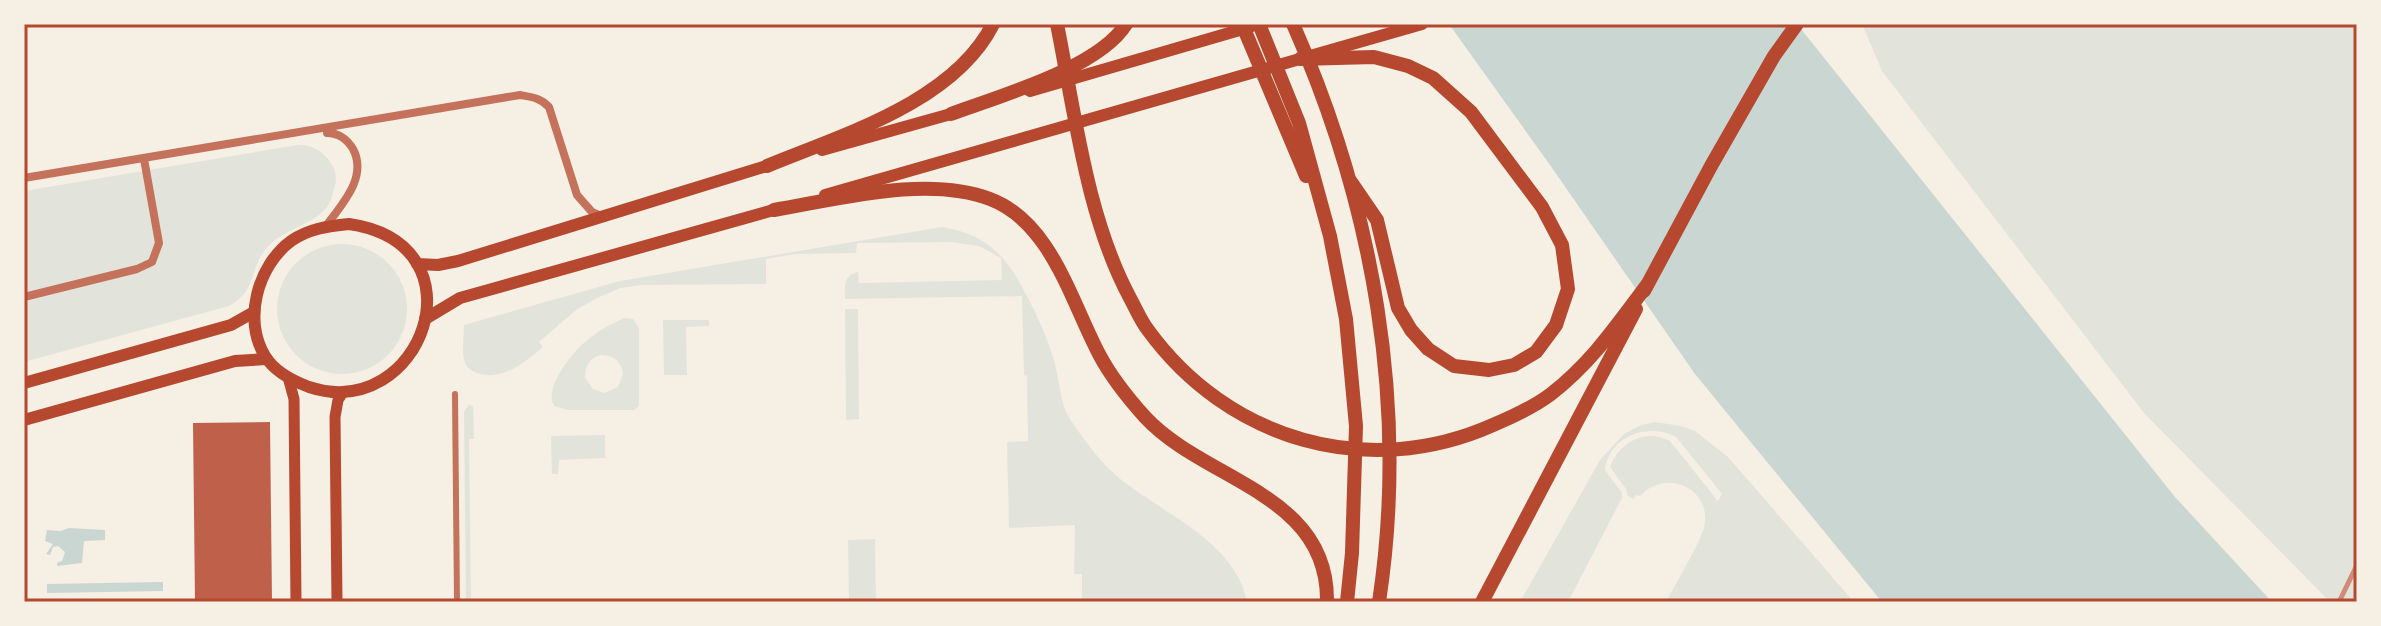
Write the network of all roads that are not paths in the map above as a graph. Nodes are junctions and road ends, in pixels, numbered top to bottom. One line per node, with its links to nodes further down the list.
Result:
1 (993, 24): 13 (highway)
2 (1057, 24): 21 (highway)
3 (1242, 24): 19 (highway)
4 (1260, 24): 10 (main road); 19 (highway)
5 (1295, 24): 9 (highway)
6 (1422, 24): 9 (main road)
7 (1797, 24): 21 (highway)
8 (1122, 30): 10 (highway)
9 (1301, 52): 15 (highway); 15 (highway); 16 (main road)
10 (951, 114): 13 (main road)
11 (310, 132): 12 (street); 17 (street); 18 (street)
12 (144, 159): 14 (street); 22 (street)
13 (767, 166): 17 (main road)
14 (24, 178)
15 (1351, 182): 36 (highway)
16 (774, 210): 24 (main road); 34 (highway)
17 (601, 216): 20 (main road)
18 (326, 226): 20 (main road); 23 (main road)
19 (1330, 236): 35 (highway)
20 (417, 264): 24 (main road)
21 (1647, 285): 37 (highway)
22 (24, 297)
23 (254, 312): 25 (main road); 27 (main road)
24 (425, 319): 28 (main road)
25 (267, 359): 26 (main road); 30 (main road)
26 (288, 377): 28 (main road); 31 (main road)
27 (24, 383)
28 (343, 392): 32 (main road)
29 (455, 394): 33 (street)
30 (24, 420)
31 (296, 602)
32 (337, 602)
33 (457, 602)
34 (1327, 602)
35 (1347, 602)
36 (1379, 602)
37 (1482, 602)

